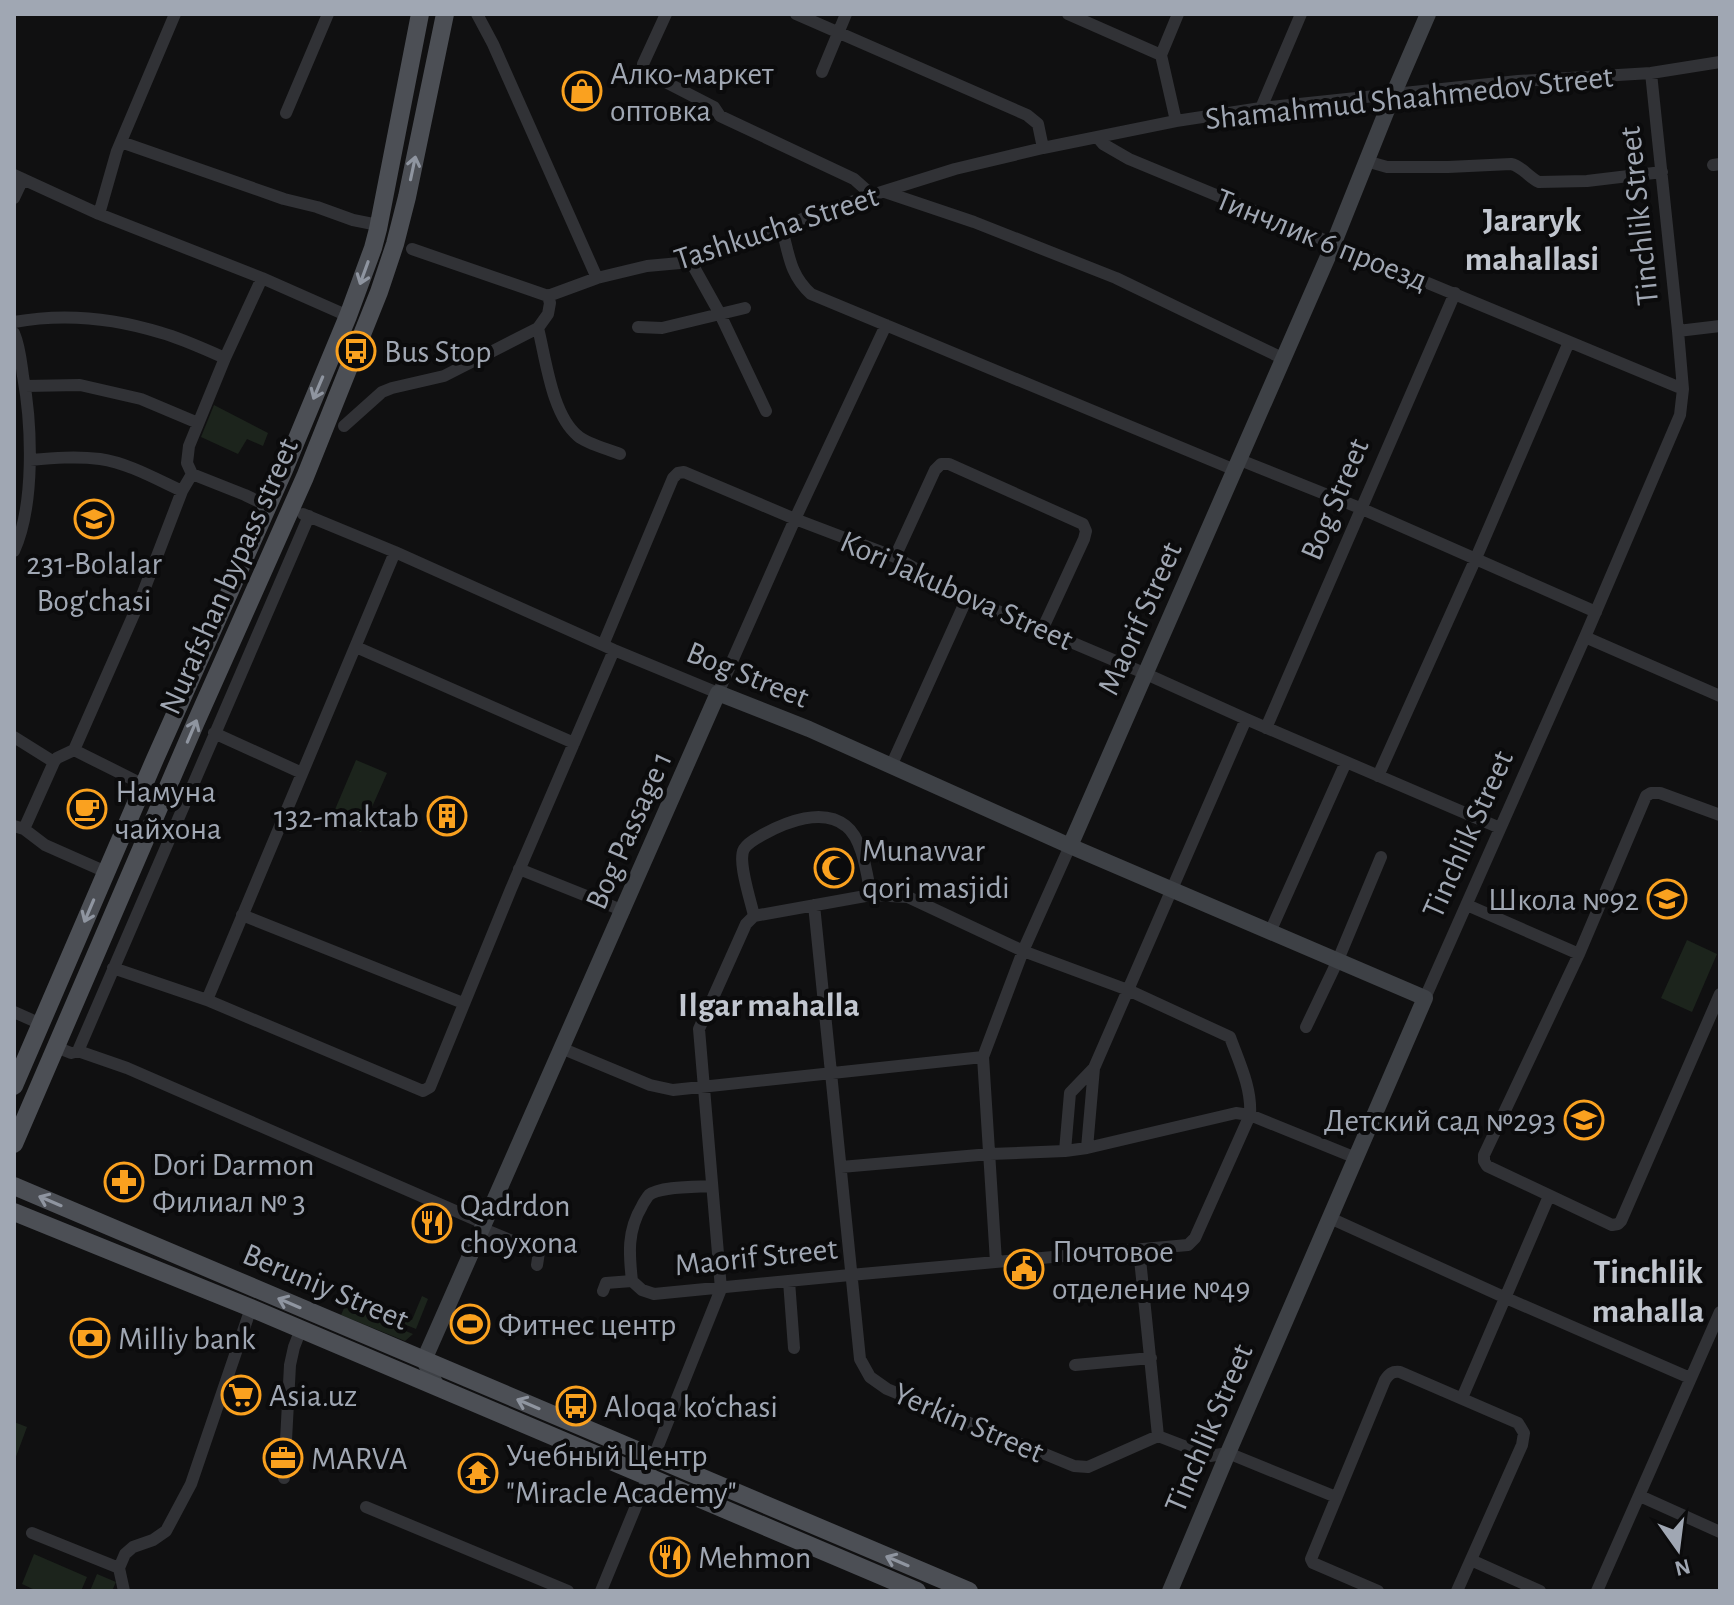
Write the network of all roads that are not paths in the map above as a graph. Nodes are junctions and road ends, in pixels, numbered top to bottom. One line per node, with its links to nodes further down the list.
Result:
1 (175, 14): 23 (street)
2 (328, 14): 20 (street)
3 (420, 14): 31 (main road, Nurafshan bypass street)
4 (445, 14): 89 (main road, Nurafshan bypass street, one-way to 4)
5 (477, 14): 37 (street)
6 (666, 14): 28 (street)
7 (796, 14): 13 (street)
8 (846, 14): 13 (street)
9 (1068, 14): 14 (street)
10 (1178, 14): 14 (street)
11 (1301, 14): 19 (street)
12 (1428, 14): 18 (street, Maorif Street)
13 (838, 33): 16 (street); 24 (street)
14 (1161, 55): 21 (street)
15 (1720, 62): 17 (street, Shamahmud Shaahmedov Street)
16 (822, 72)
17 (1651, 73): 18 (street, Shamahmud Shaahmedov Street); 26 (street, Tinchlik Street)
18 (1393, 95): 19 (street, Shamahmud Shaahmedov Street); 25 (street, Maorif Street)
19 (1261, 108): 21 (street, Shamahmud Shaahmedov Street)
20 (286, 113)
21 (1176, 121): 22 (street, Shamahmud Shaahmedov Street)
22 (1098, 138): 24 (street, Tashkucha Street); 33 (street, Тинчлик 6 проезд)
23 (121, 142): 30 (street); 31 (street)
24 (1043, 148): 28 (street, Tashkucha Street)
25 (1366, 161): 26 (street); 33 (street, Maorif Street)
26 (1662, 172): 48 (street, Tinchlik Street)
27 (18, 177): 29 (street); 30 (street)
28 (879, 194): 32 (street, Tashkucha Street); 52 (street)
29 (14, 198)
30 (99, 214): 36 (street)
31 (378, 225): 42 (main road, Nurafshan bypass street, one-way to 42)
32 (782, 229): 35 (street, Tashkucha Street); 44 (street)
33 (1333, 245): 38 (street, Тинчлик 6 проезд); 52 (street, Maorif Street)
34 (412, 249): 39 (street)
35 (691, 262): 37 (street, Tashkucha Street); 41 (street)
36 (262, 278): 42 (street); 51 (street)
37 (597, 278): 39 (street, Tashkucha Street)
38 (1455, 293): 50 (street, Тинчлик 6 проезд); 64 (street, Bog Street)
39 (548, 296): 47 (street)
40 (745, 308): 41 (street)
41 (720, 314): 46 (street); 55 (street)
42 (348, 316): 63 (main road, Nurafshan bypass street, one-way to 63)
43 (14, 322): 51 (street)
44 (886, 325): 60 (street); 65 (street, Bog Passage 1)
45 (1720, 326): 48 (street)
46 (638, 327)
47 (538, 328): 57 (street); 58 (street)
48 (1678, 331): 54 (street, Tinchlik Street)
49 (14, 333): 53 (street)
50 (1569, 342): 54 (street, Тинчлик 6 проезд); 69 (street)
51 (225, 358): 56 (street)
52 (1282, 358): 60 (street, Maorif Street)
53 (25, 386): 56 (street); 59 (street)
54 (1683, 389): 71 (street, Tinchlik Street)
55 (766, 411)
56 (198, 423): 61 (street)
57 (344, 426)
58 (620, 454)
59 (30, 460): 62 (street); 66 (street)
60 (1238, 465): 64 (street); 76 (street, Maorif Street)
61 (192, 474): 62 (street); 63 (street)
62 (182, 491): 84 (street)
63 (268, 506): 85 (main road, Nurafshan bypass street)
64 (1360, 508): 69 (street); 80 (street, Bog Street)
65 (795, 519): 68 (street, Kori Jakubova Street); 75 (street, Kori Jakubova Street); 77 (street, Bog Passage 1)
66 (14, 550)
67 (395, 552): 74 (street); 75 (street, Bog Street); 81 (street, Bog Street)
68 (895, 557): 70 (street, Kori Jakubova Street); 72 (street)
69 (1476, 558): 71 (street); 91 (street)
70 (967, 598): 72 (street, Kori Jakubova Street); 88 (street)
71 (1596, 612): 73 (street, Tinchlik Street)
72 (1042, 630): 76 (street, Kori Jakubova Street)
73 (1585, 637): 78 (street); 95 (street, Tinchlik Street)
74 (356, 647): 83 (street); 90 (street)
75 (609, 647): 77 (street, Bog Street); 83 (street)
76 (1144, 673): 79 (street, Kori Jakubova Street); 96 (street, Maorif Street)
77 (718, 693): 88 (street, Bog Street); 104 (street, Bog Passage 1)
78 (1720, 696)
79 (1246, 719): 80 (street, Kori Jakubova Street); 100 (street)
80 (1266, 728): 87 (street, Kori Jakubova Street)
81 (214, 733): 90 (street); 113 (street)
82 (14, 737): 86 (street)
83 (574, 743): 98 (street)
84 (74, 750): 86 (street); 92 (street)
85 (155, 759): 89 (main road); 92 (main road, Nurafshan bypass street)
86 (54, 762): 94 (street)
87 (1346, 762): 91 (street, Kori Jakubova Street); 107 (street)
88 (892, 764): 96 (street, Bog Street)
89 (176, 769): 109 (main road, Nurafshan bypass street)
90 (302, 773): 105 (street)
91 (1378, 776): 95 (street, Kori Jakubova Street)
92 (144, 785): 99 (main road, Nurafshan bypass street)
93 (1719, 813): 111 (street)
94 (19, 828): 99 (street)
95 (1500, 828): 103 (street, Tinchlik Street)
96 (1070, 846): 100 (street, Bog Street); 110 (street, Maorif Street)
97 (1381, 857): 112 (street)
98 (519, 869): 104 (street); 118 (street)
99 (106, 872): 108 (main road, Nurafshan bypass street, one-way to 108)
100 (1171, 889): 107 (street, Bog Street); 114 (street)
101 (871, 895): 102 (street); 106 (street); 110 (street)
102 (814, 905): 106 (street); 128 (street, Yerkin Street)
103 (1467, 905): 111 (street); 116 (street, Tinchlik Street)
104 (624, 911): 124 (street, Bog Passage 1)
105 (242, 915): 117 (street); 118 (street)
106 (754, 916): 130 (street)
107 (1270, 932): 112 (street, Bog Street)
108 (76, 941): 109 (main road); 121 (main road, Nurafshan bypass street)
109 (98, 950): 123 (main road, Nurafshan bypass street)
110 (1023, 951): 114 (street); 126 (street, Maorif Street)
111 (1579, 954): 140 (street)
112 (1338, 960): 116 (street, Bog Street); 122 (street)
113 (113, 968): 117 (street); 125 (street)
114 (1128, 990): 127 (street); 131 (street)
115 (1720, 994): 120 (street)
116 (1425, 998): 136 (street, Tinchlik Street)
117 (207, 1000): 118 (street)
118 (463, 1003)
119 (14, 1012): 121 (street)
120 (1716, 1013): 140 (street)
121 (41, 1024): 129 (main road, Nurafshan bypass street)
122 (1306, 1027)
123 (56, 1047): 125 (street); 132 (main road, Nurafshan bypass street)
124 (561, 1048): 130 (street); 143 (street, Bog Passage 1)
125 (78, 1051): 143 (street)
126 (983, 1057): 128 (street); 135 (street, Maorif Street)
127 (1094, 1068): 133 (street); 134 (street)
128 (832, 1073): 130 (street); 137 (street, Yerkin Street)
129 (14, 1086)
130 (704, 1087): 139 (street)
131 (1250, 1115): 133 (street); 136 (street); 144 (street, Maorif Street)
132 (14, 1144)
133 (1087, 1148): 134 (street)
134 (1065, 1151): 135 (street)
135 (990, 1154): 137 (street); 146 (street, Maorif Street)
136 (1356, 1158): 142 (street, Tinchlik Street)
137 (841, 1167): 147 (street, Yerkin Street)
138 (14, 1186): 158 (main road, Beruniy Street, one-way to 138)
139 (712, 1186): 148 (street, Maorif Street); 150 (street)
140 (1549, 1196): 152 (street)
141 (14, 1212): 153 (main road, Beruniy Street)
142 (1330, 1218): 152 (street); 165 (street, Tinchlik Street)
143 (482, 1225): 145 (street); 158 (street, Bog Passage 1)
144 (1139, 1249): 146 (street, Maorif Street); 157 (street)
145 (541, 1253)
146 (996, 1262): 147 (street, Maorif Street)
147 (850, 1275): 149 (street, Maorif Street); 164 (street, Yerkin Street)
148 (632, 1281): 150 (street, Maorif Street); 151 (street)
149 (789, 1281): 150 (street, Maorif Street); 156 (street)
150 (721, 1289): 166 (street)
151 (603, 1291)
152 (1506, 1298): 161 (street); 163 (street)
153 (251, 1308): 155 (main road, Beruniy Street); 175 (street)
154 (1720, 1312): 161 (street)
155 (301, 1329): 160 (main road, Beruniy Street); 168 (street)
156 (794, 1348)
157 (1151, 1358): 159 (street); 164 (street)
158 (424, 1360): 160 (street); 162 (street); 166 (main road, Beruniy Street, one-way to 158)
159 (1075, 1365)
160 (391, 1367): 162 (main road, Beruniy Street)
161 (1690, 1378): 169 (street)
162 (437, 1387): 167 (main road, Beruniy Street)
163 (1462, 1398): 170 (street); 174 (street)
164 (1158, 1436): 165 (street)
165 (1228, 1453): 170 (street); 181 (street, Tinchlik Street)
166 (654, 1457): 167 (street); 180 (main road, Beruniy Street, one-way to 166)
167 (648, 1477): 178 (street); 179 (main road, Beruniy Street)
168 (284, 1478)
169 (1640, 1496): 172 (street); 185 (street)
170 (1336, 1497): 182 (street)
171 (366, 1507): 177 (street)
172 (1720, 1532)
173 (32, 1533): 175 (street)
174 (1471, 1560): 183 (street); 184 (street)
175 (119, 1568): 176 (street)
176 (124, 1591)
177 (568, 1591)
178 (601, 1591)
179 (917, 1591)
180 (969, 1591)
181 (1170, 1591)
182 (1378, 1591)
183 (1457, 1591)
184 (1540, 1591)
185 (1597, 1591)

